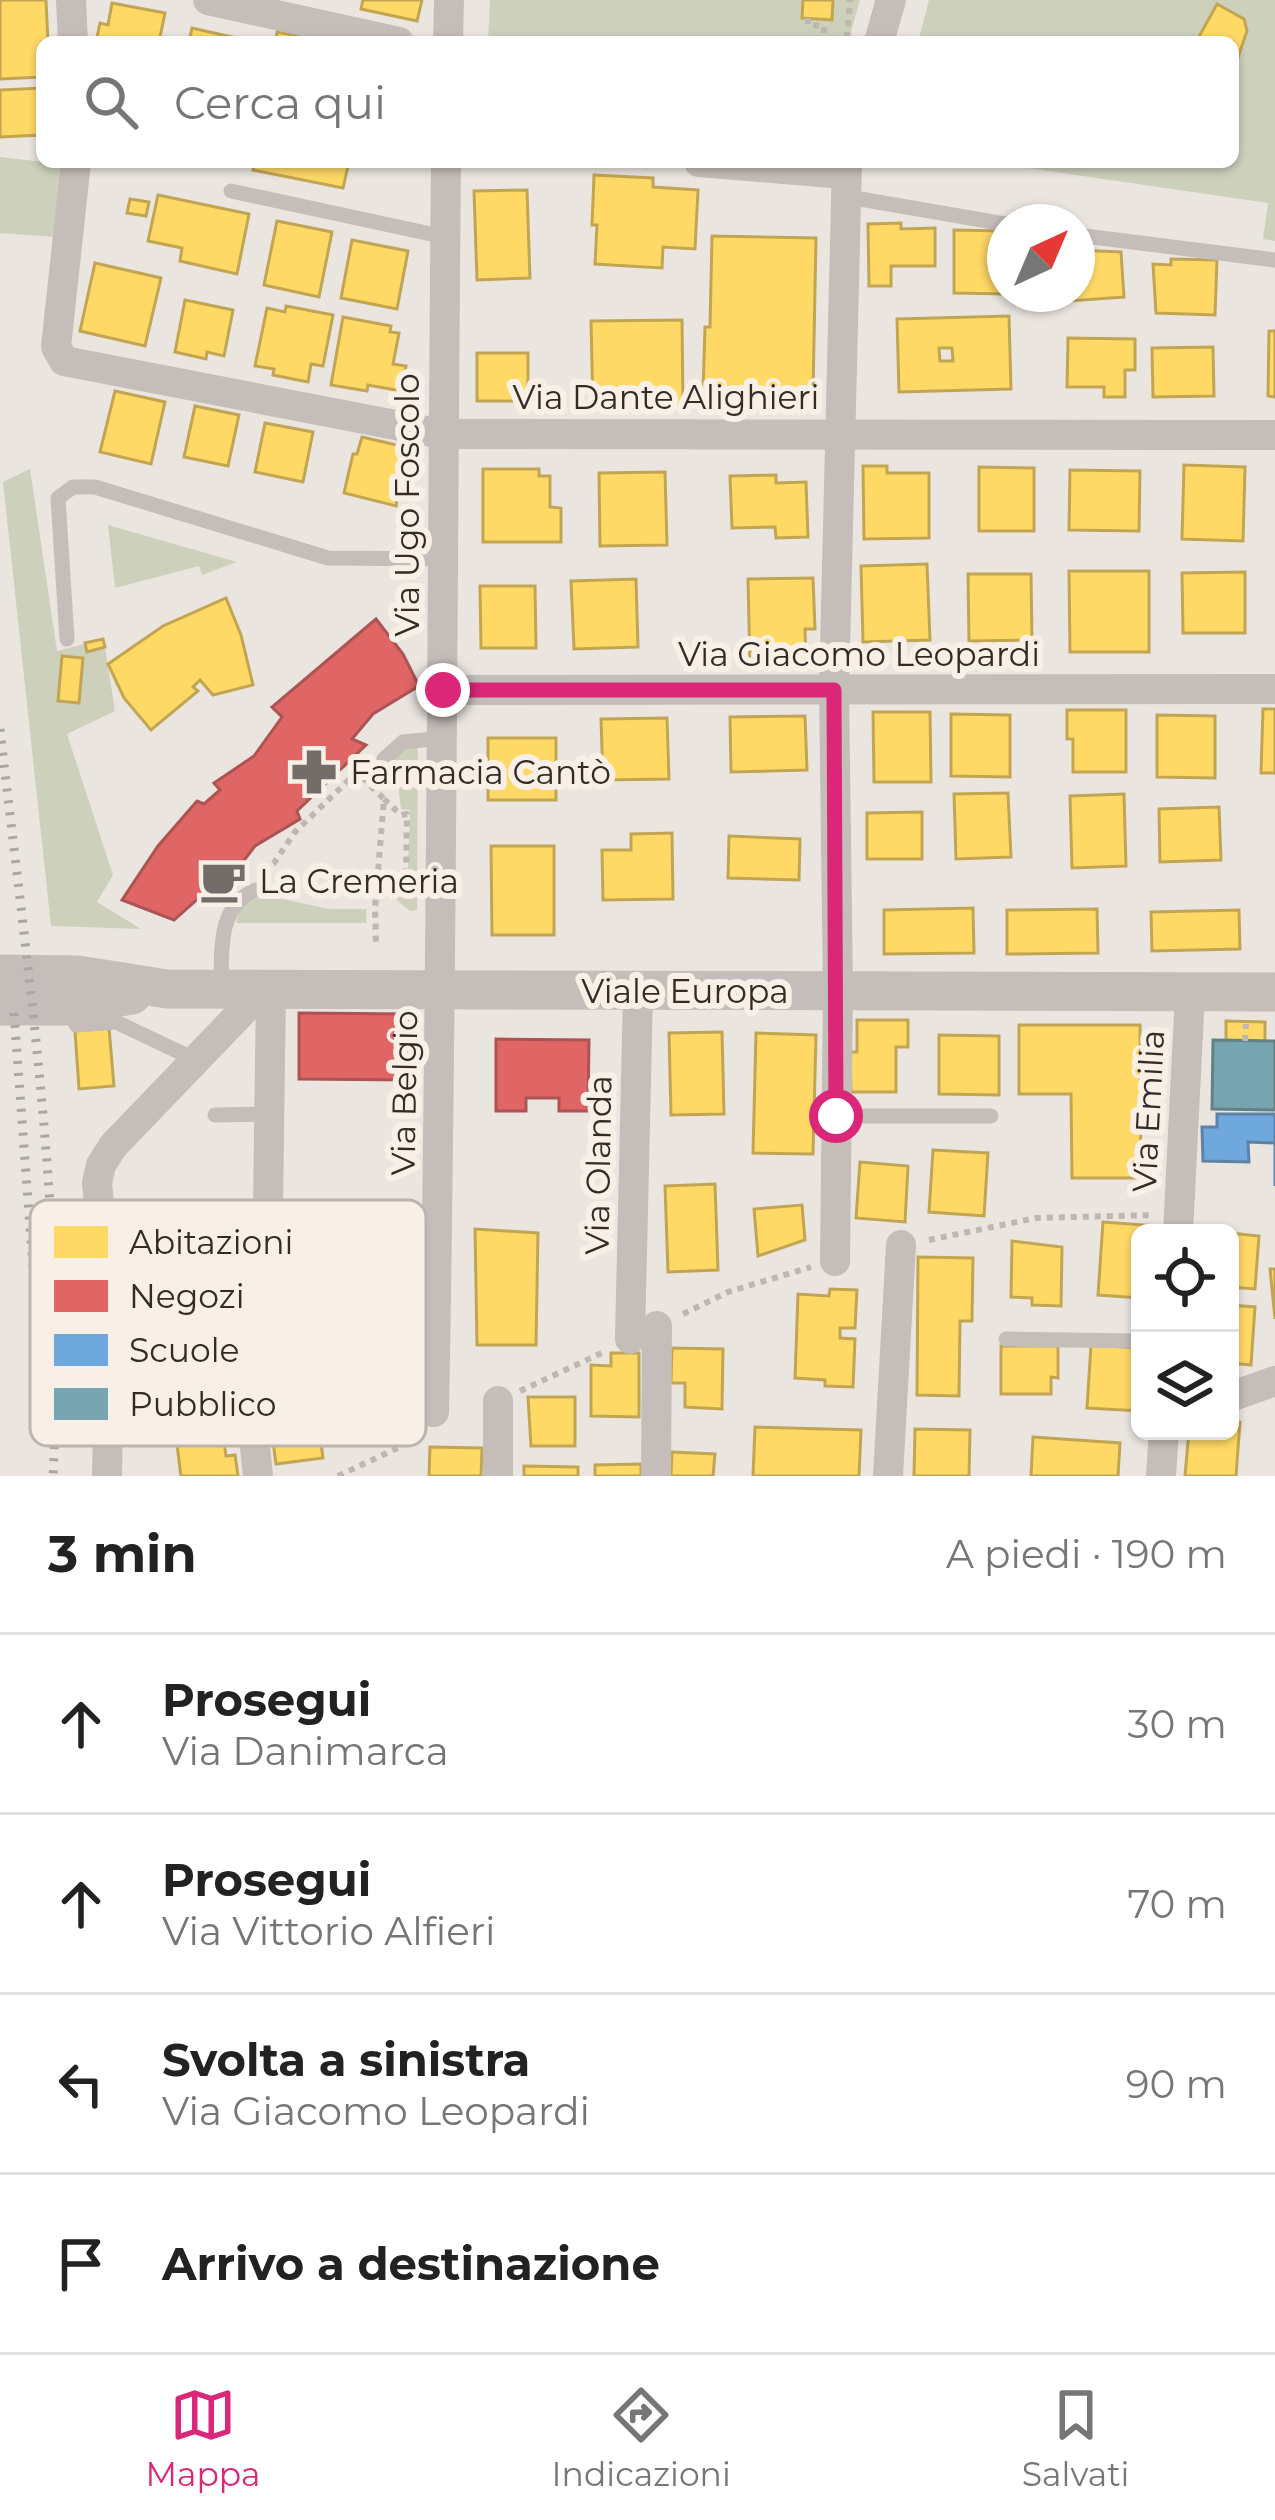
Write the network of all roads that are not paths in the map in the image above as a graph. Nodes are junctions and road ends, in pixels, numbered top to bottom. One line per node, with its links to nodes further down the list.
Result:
1 (71, 0): 5 (street)
2 (208, 0): 6 (street)
3 (449, 0): 7 (street)
4 (891, 0): 8 (street)
5 (73, 36)
6 (371, 36)
7 (448, 36)
8 (882, 36)
9 (75, 168): 19 (street, Via Dante Alighieri)
10 (446, 168): 15 (street, Via Ugo Foscolo)
11 (757, 168): 12 (street)
12 (845, 177): 14 (lane); 18 (street)
13 (231, 191): 15 (lane)
14 (987, 219)
15 (445, 237): 19 (street, Via Ugo Foscolo)
16 (1095, 237): 17 (lane)
17 (1275, 260)
18 (838, 433): 19 (street, Via Dante Alighieri); 20 (street, Via Dante Alighieri); 25 (street)
19 (442, 434): 21 (street, Via Ugo Foscolo)
20 (1275, 435)
21 (440, 559): 22 (lane); 24 (street, Via Ugo Foscolo)
22 (67, 639)
23 (1275, 689): 25 (street, Via Giacomo Leopardi)
24 (443, 690): 25 (street, Via Giacomo Leopardi); 26 (street, Via Ugo Foscolo)
25 (834, 690): 32 (street)
26 (442, 738): 27 (lane); 34 (street, Via Ugo Foscolo)
27 (384, 759)
28 (255, 883): 31 (lane)
29 (0, 974): 30 (street, Viale Europa)
30 (167, 989): 31 (street, Viale Europa); 38 (street, Viale Europa)
31 (221, 990): 33 (street, Viale Europa)
32 (838, 990): 36 (street, Viale Europa); 37 (street, Viale Europa); 43 (street)
33 (266, 991): 34 (street, Viale Europa); 40 (street); 41 (street)
34 (442, 992): 36 (street, Viale Europa); 55 (street, Via Belgio)
35 (1275, 992): 37 (street, Viale Europa)
36 (638, 993): 62 (street, Via Olanda)
37 (1190, 993): 47 (street, Via Emilia)
38 (0, 1006)
39 (76, 1025): 40 (lane)
40 (196, 1060): 45 (street)
41 (269, 1114): 42 (lane); 46 (street)
42 (215, 1115)
43 (836, 1116): 44 (lane); 49 (street)
44 (991, 1116)
45 (99, 1200)
46 (268, 1200)
47 (1178, 1224)
48 (901, 1245): 63 (street)
49 (835, 1261)
50 (1006, 1339): 51 (lane)
51 (1131, 1341)
52 (1275, 1381): 53 (street)
53 (1239, 1393)
54 (498, 1401): 61 (street)
55 (434, 1421)
56 (1163, 1440): 64 (street)
57 (108, 1446): 59 (street)
58 (255, 1446): 60 (street)
59 (107, 1476)
60 (258, 1476)
61 (498, 1476)
62 (656, 1476)
63 (888, 1476)
64 (1161, 1476)

